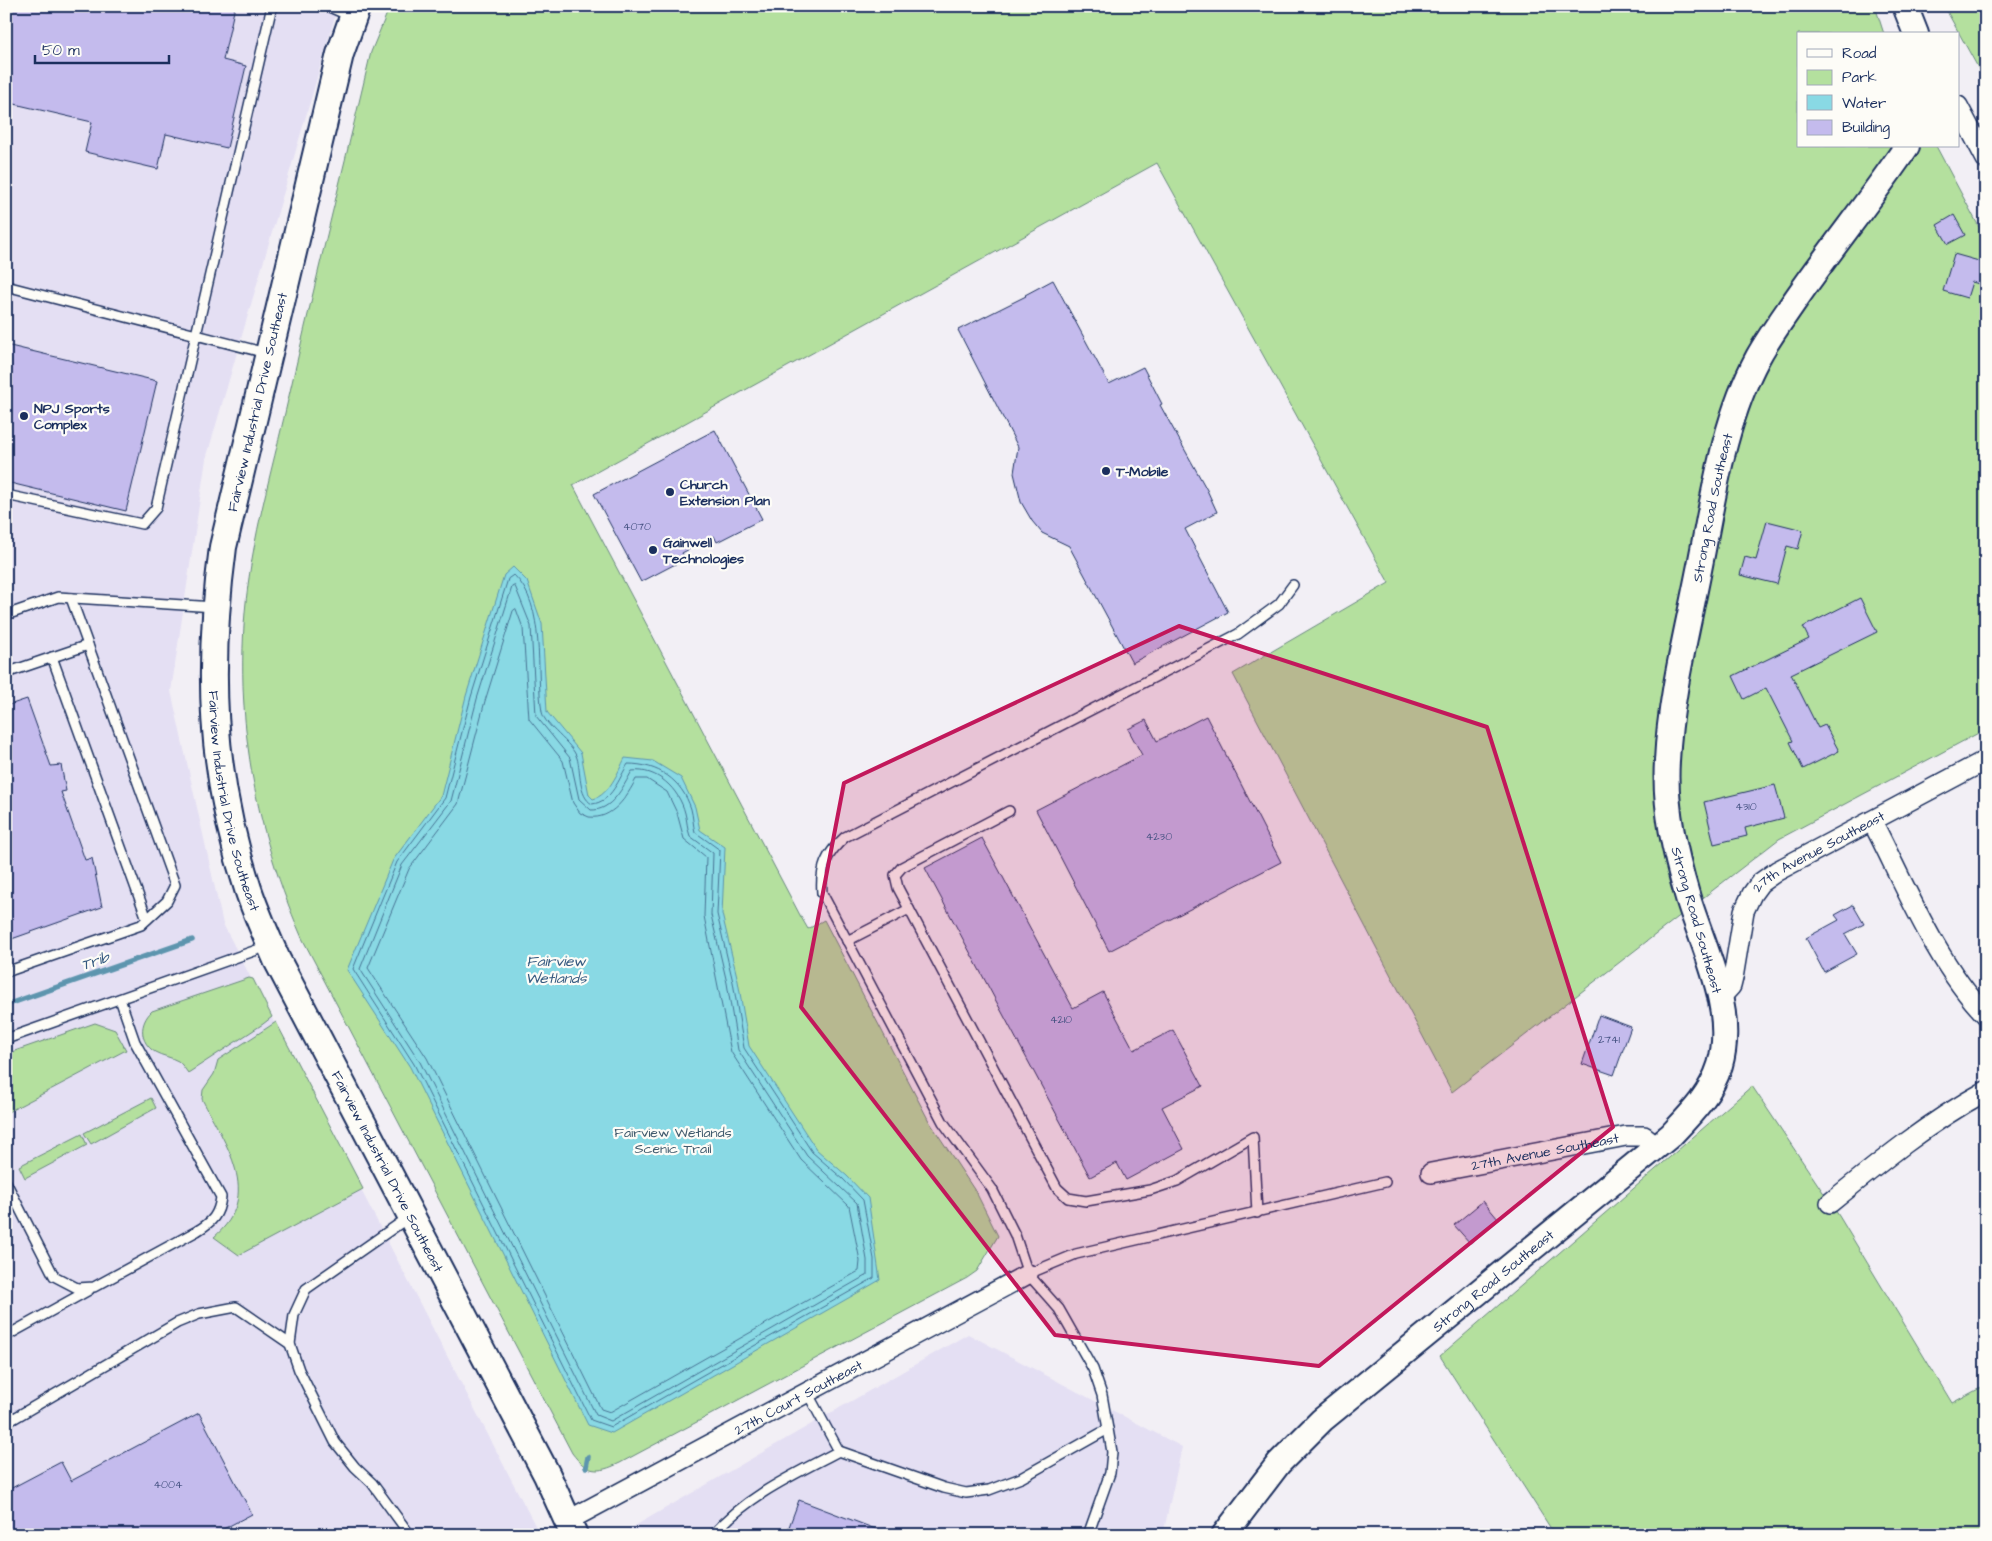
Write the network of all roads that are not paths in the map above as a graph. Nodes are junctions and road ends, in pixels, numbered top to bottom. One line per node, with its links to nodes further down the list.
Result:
1 (272, 6): 10 (lane)
2 (327, 6): 4 (lane)
3 (1904, 6): 5 (street)
4 (355, 12): 11 (main road, Fairview Industrial Drive Southeast)
5 (1915, 32)
6 (1960, 110): 8 (street)
7 (1906, 148): 28 (street, Strong Road Southeast)
8 (1986, 159)
9 (6, 286): 10 (lane)
10 (197, 336): 11 (lane); 12 (lane)
11 (269, 354): 15 (main road, Fairview Industrial Drive Southeast)
12 (6, 495)
13 (1293, 585): 25 (lane)
14 (71, 598): 15 (lane); 16 (lane); 17 (lane)
15 (215, 607): 26 (main road, Fairview Industrial Drive Southeast)
16 (6, 616)
17 (88, 645): 18 (lane); 24 (lane)
18 (52, 657): 19 (lane); 24 (lane)
19 (6, 673)
20 (1986, 760): 22 (street, 27th Avenue Southeast)
21 (1009, 811): 23 (lane)
22 (1872, 821): 28 (street, 27th Avenue Southeast); 30 (street)
23 (909, 909): 25 (lane); 38 (lane)
24 (147, 919): 27 (lane)
25 (847, 941): 40 (lane)
26 (271, 945): 29 (lane); 39 (main road, Fairview Industrial Drive Southeast)
27 (6, 972)
28 (1720, 998): 33 (street, Strong Road Southeast)
29 (120, 1000): 31 (lane); 41 (lane)
30 (1986, 1015)
31 (6, 1039)
32 (1986, 1091): 37 (street)
33 (1657, 1146): 34 (street, 27th Avenue Southeast); 52 (street, Strong Road Southeast)
34 (1431, 1173)
35 (6, 1182): 41 (lane)
36 (1385, 1182): 38 (lane)
37 (1830, 1203)
38 (1258, 1213): 40 (lane)
39 (411, 1216): 43 (lane); 48 (main road, Fairview Industrial Drive Southeast)
40 (1028, 1274): 44 (street, 27th Court Southeast); 46 (lane)
41 (94, 1287): 42 (lane)
42 (6, 1336)
43 (290, 1344): 45 (lane); 49 (lane)
44 (808, 1392): 47 (lane); 48 (street, 27th Court Southeast)
45 (6, 1423)
46 (1108, 1429): 47 (lane); 51 (lane)
47 (839, 1450): 50 (lane)
48 (571, 1528)
49 (410, 1535)
50 (713, 1535)
51 (1088, 1535)
52 (1224, 1535)

